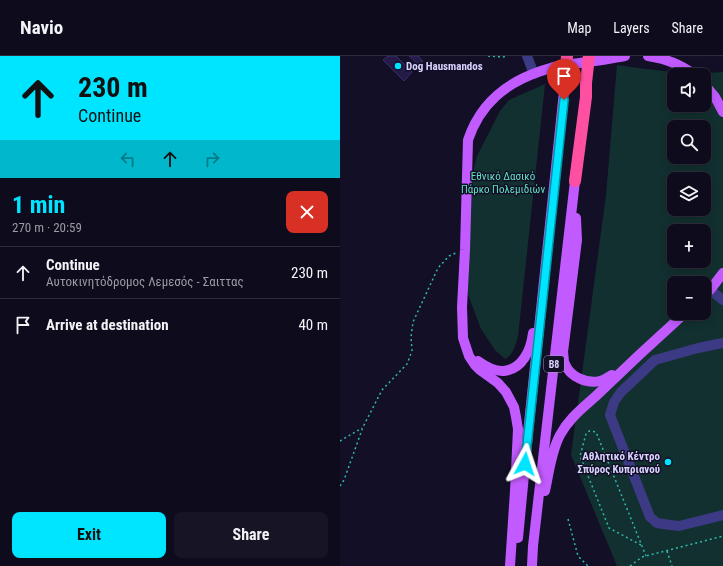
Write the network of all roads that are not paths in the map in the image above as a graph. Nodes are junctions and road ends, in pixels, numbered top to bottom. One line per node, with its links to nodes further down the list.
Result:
1 (527, 56): 7 (street)
2 (567, 56): 8 (highway, B8, bridge)
3 (589, 56): 11 (highway, B8, bridge)
4 (625, 56): 7 (main road)
5 (648, 56): 6 (main road)
6 (684, 68)
7 (534, 74): 19 (main road)
8 (565, 82): 12 (main road, B8)
9 (711, 92): 10 (main road)
10 (723, 112)
11 (575, 181): 20 (main road); 22 (main road, B8)
12 (551, 214): 19 (main road); 24 (main road, B8)
13 (723, 275): 14 (main road)
14 (711, 288)
15 (711, 295): 16 (street)
16 (723, 300)
17 (677, 320): 20 (main road)
18 (723, 344): 21 (street)
19 (469, 356): 23 (main road)
20 (622, 370): 22 (main road)
21 (723, 515)
22 (533, 546): 25 (main road, B8)
23 (510, 566)
24 (516, 566)
25 (532, 566)

